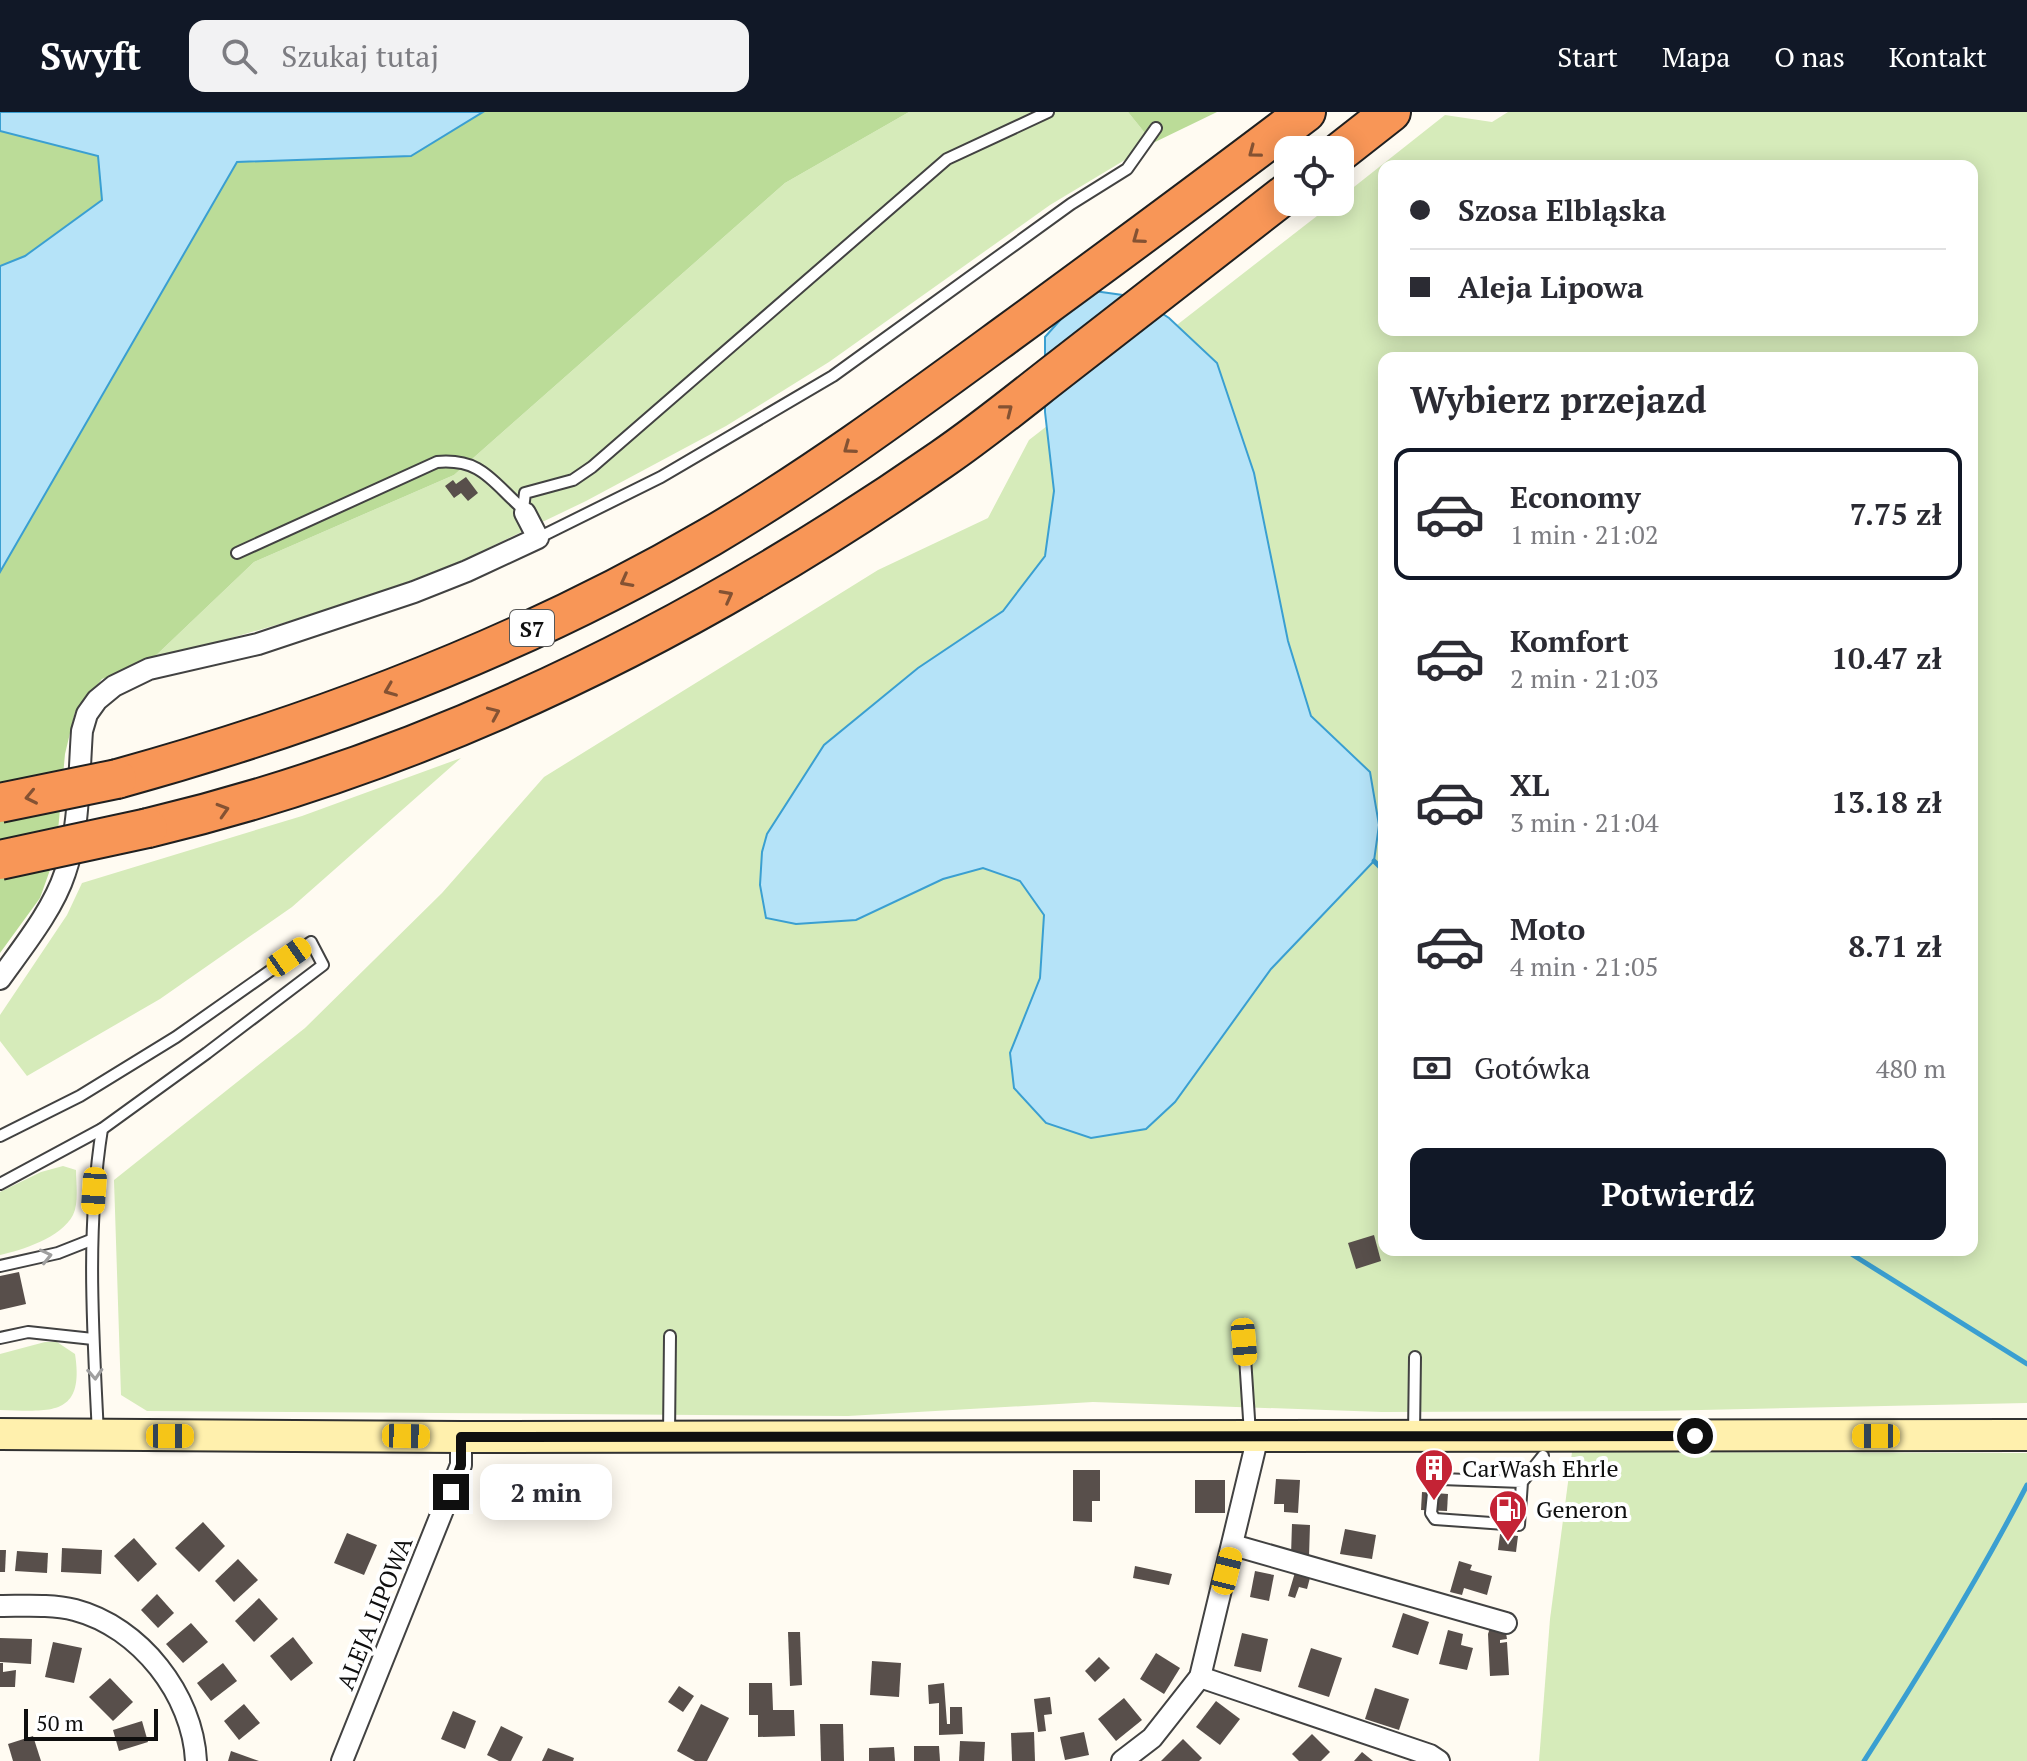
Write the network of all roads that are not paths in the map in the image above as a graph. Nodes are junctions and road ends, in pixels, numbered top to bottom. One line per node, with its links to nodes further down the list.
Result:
1 (1048, 112): 7 (lane)
2 (1306, 112): 10 (highway, S7, one-way to 10, bridge)
3 (1391, 112): 5 (highway)
4 (1156, 128): 8 (lane)
5 (1354, 141)
6 (1274, 203): 11 (highway, S7, one-way to 6, bridge)
7 (524, 511): 8 (street); 9 (lane)
8 (538, 538): 12 (street)
9 (237, 553)
10 (0, 803)
11 (0, 860)
12 (0, 979)
13 (102, 1129): 14 (lane); 15 (lane); 16 (lane)
14 (0, 1136)
15 (0, 1184)
16 (91, 1240): 17 (lane, one-way to 16); 20 (lane)
17 (0, 1266)
18 (670, 1336): 29 (lane)
19 (0, 1338): 20 (lane)
20 (93, 1339): 25 (lane, one-way to 25)
21 (1244, 1342): 26 (lane)
22 (1415, 1357): 27 (lane)
23 (0, 1434): 25 (main road)
24 (2027, 1435): 27 (main road)
25 (98, 1436): 28 (main road)
26 (1254, 1436): 27 (main road); 29 (main road); 32 (street)
27 (1414, 1436)
28 (461, 1437): 29 (main road); 37 (street, ALEJA LIPOWA)
29 (669, 1437)
30 (1543, 1456): 31 (lane)
31 (1522, 1482): 31 (lane)
32 (1233, 1545): 34 (street); 35 (street)
33 (0, 1606): 36 (street)
34 (1506, 1623)
35 (1200, 1677): 38 (street); 39 (street)
36 (196, 1761)
37 (342, 1761)
38 (1122, 1761)
39 (1439, 1761)

